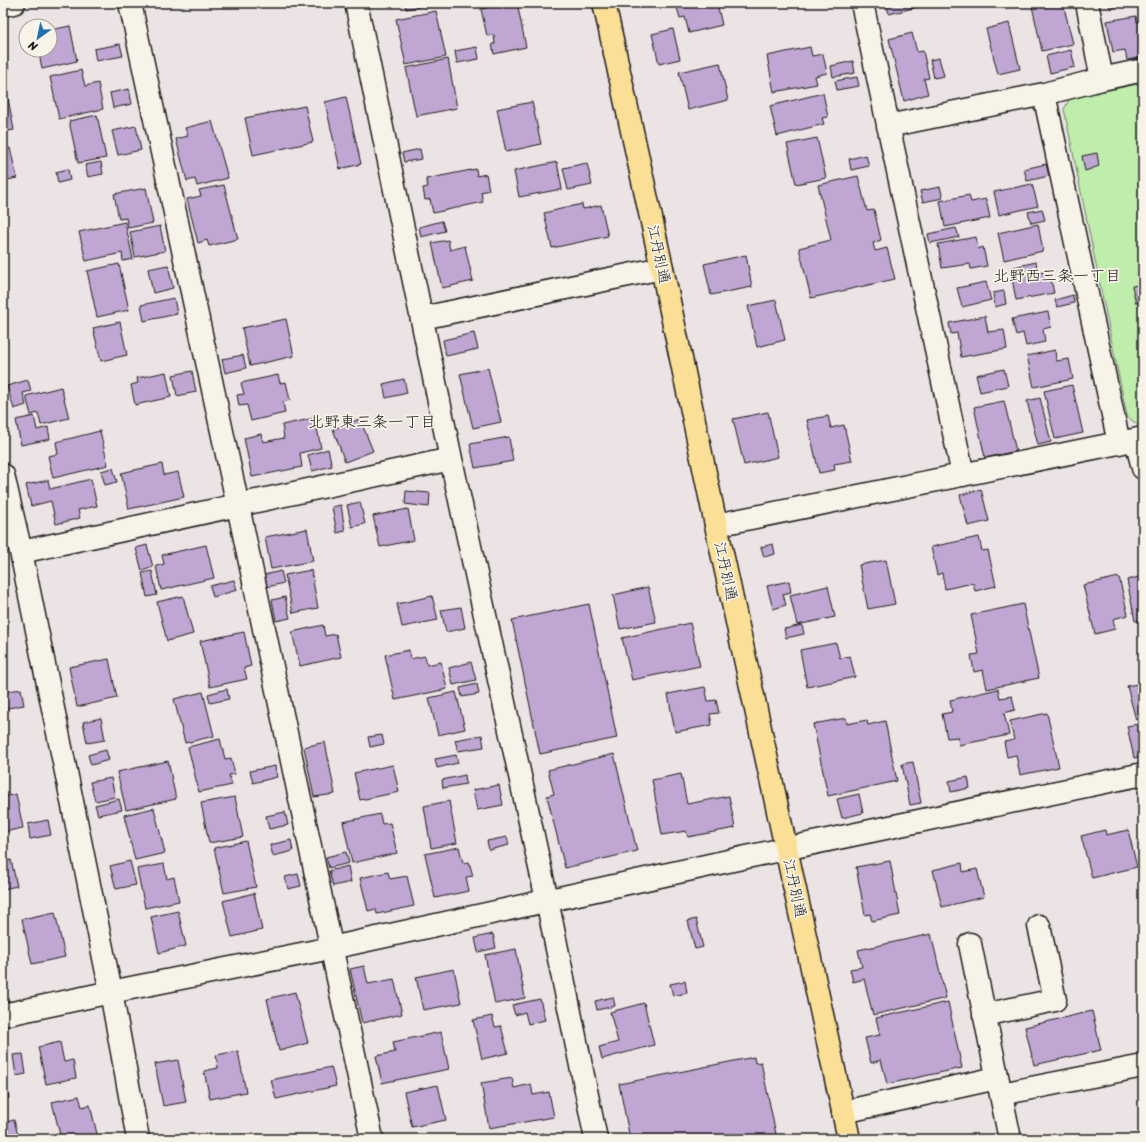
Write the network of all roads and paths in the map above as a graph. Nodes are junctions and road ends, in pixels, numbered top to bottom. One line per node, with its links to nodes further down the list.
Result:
1 (14, 3): 7 (street)
2 (130, 3): 19 (street)
3 (356, 3): 13 (street)
4 (604, 3): 12 (main road, 江丹別通)
5 (862, 3): 11 (street)
6 (1086, 3): 9 (street)
7 (3, 5)
8 (1143, 70): 9 (street)
9 (1102, 79): 10 (street)
10 (1044, 94): 11 (street); 14 (street)
11 (888, 126): 18 (street)
12 (662, 268): 13 (street); 20 (main road, 江丹別通)
13 (422, 318): 15 (street)
14 (1133, 440): 16 (street); 18 (street)
15 (451, 459): 19 (street); 24 (street)
16 (1143, 468)
17 (3, 475): 21 (street)
18 (963, 475): 20 (street)
19 (238, 506): 21 (street); 27 (street)
20 (716, 525): 23 (main road, 江丹別通)
21 (22, 552): 28 (street)
22 (1143, 774): 23 (street)
23 (787, 848): 24 (street); 33 (main road, 江丹別通)
24 (547, 900): 27 (street); 36 (street)
25 (1039, 926): 30 (street)
26 (970, 944): 30 (street)
27 (331, 948): 28 (street); 35 (street)
28 (111, 992): 29 (street); 34 (street)
29 (3, 1015)
30 (984, 1015): 32 (street)
31 (1143, 1066): 32 (street)
32 (999, 1086): 33 (street); 38 (street)
33 (843, 1112): 37 (main road, 江丹別通)
34 (138, 1139)
35 (372, 1139)
36 (596, 1139)
37 (849, 1139)
38 (1010, 1139)

